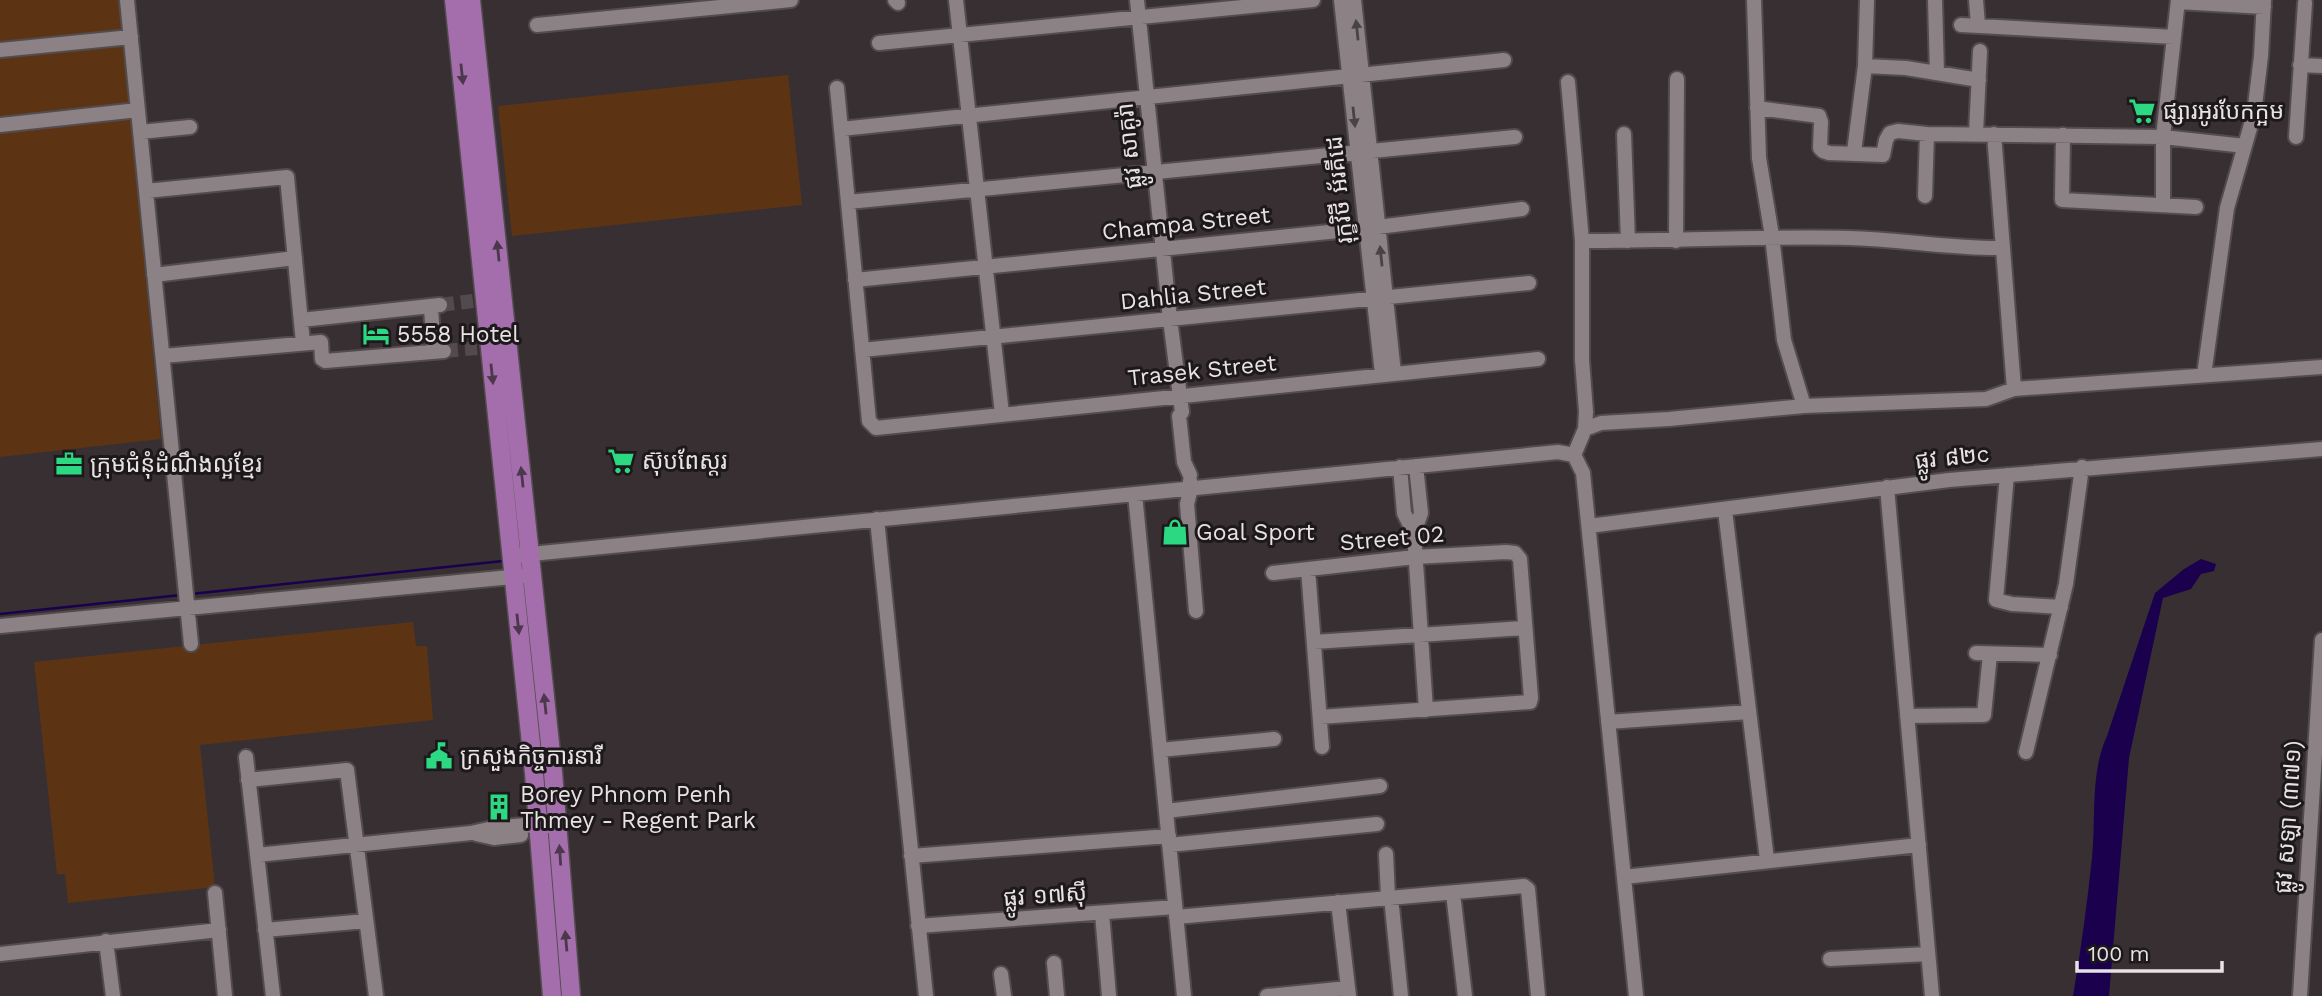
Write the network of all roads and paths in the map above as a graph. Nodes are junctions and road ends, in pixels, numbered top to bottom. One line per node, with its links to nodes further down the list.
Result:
1 (127, 0): 23 (street)
2 (454, 0): 78 (main road, one-way to 78)
3 (471, 0): 78 (main road, one-way to 3)
4 (791, 0): 19 (street)
5 (956, 0): 22 (street)
6 (1137, 0): 18 (street, ផ្លូវ សាគូរ៉ា)
7 (1307, 0): 8 (street); 18 (street)
8 (1313, 0)
9 (1341, 0): 33 (street, រុក្ខវិថី អ័រគីដេ)
10 (1354, 0): 33 (street, រុក្ខវិថី អ័រគីដេ, one-way to 10)
11 (1754, 0): 39 (street)
12 (1867, 0): 30 (street)
13 (1935, 0): 32 (street)
14 (1976, 0): 21 (street)
15 (2178, 1): 16 (street); 24 (street)
16 (2264, 4): 54 (street)
17 (2305, 4): 29 (street)
18 (1139, 18): 22 (street); 38 (street, ផ្លូវ សាគូរ៉ា)
19 (537, 25)
20 (1961, 25): 21 (street)
21 (1978, 25): 24 (street)
22 (960, 35): 25 (street); 41 (street)
23 (131, 37): 26 (street); 40 (street)
24 (2174, 37): 52 (street)
25 (879, 43)
26 (0, 50)
27 (1980, 51): 35 (street)
28 (1504, 60): 33 (street)
29 (2300, 65): 31 (street); 53 (street)
30 (1864, 66): 32 (street); 56 (street)
31 (2322, 66)
32 (1937, 73): 35 (street)
33 (1356, 76): 38 (street); 55 (street, រុក្ខវិថី អ័រគីដេ)
34 (1677, 79): 69 (street)
35 (1979, 80): 46 (street)
36 (1568, 82): 67 (street)
37 (837, 88): 44 (street)
38 (1147, 96): 41 (street); 57 (street, ផ្លូវ សាគូរ៉ា)
39 (1757, 108): 56 (street); 66 (street)
40 (138, 110): 42 (street); 45 (street)
41 (969, 115): 44 (street); 58 (street)
42 (0, 125)
43 (190, 127): 45 (street)
44 (841, 129): 61 (street)
45 (140, 132): 59 (street)
46 (1976, 133): 48 (street); 49 (street)
47 (1624, 134): 68 (street)
48 (1927, 134): 56 (street); 60 (street)
49 (1994, 134): 50 (street); 71 (street)
50 (2063, 135): 52 (street); 62 (street)
51 (1515, 137): 55 (street)
52 (2163, 137): 54 (street); 62 (street)
53 (2296, 137)
54 (2245, 146): 90 (street)
55 (1364, 152): 57 (street); 65 (street, រុក្ខវិថី អ័រគីដេ)
56 (1854, 152)
57 (1154, 173): 58 (street); 70 (street, ផ្លូវ សាគូរ៉ា)
58 (977, 188): 61 (street); 73 (street)
59 (146, 191): 72 (street); 74 (street)
60 (1925, 196)
61 (848, 202): 75 (street)
62 (2162, 205): 63 (street)
63 (2196, 207)
64 (1522, 209): 65 (street, Champa Street)
65 (1372, 227): 70 (street, Champa Street); 77 (street, រុក្ខវិថី អ័រគីដេ)
66 (1772, 236): 69 (street); 71 (street); 93 (street)
67 (1582, 241): 68 (street); 95 (street)
68 (1628, 241): 69 (street)
69 (1676, 241)
70 (1162, 248): 73 (street, Champa Street); 80 (street, ផ្លូវ សាគូរ៉ា)
71 (2003, 248): 91 (street)
72 (295, 258): 74 (street); 81 (street)
73 (986, 267): 75 (street, Champa Street); 82 (street)
74 (155, 275): 86 (street)
75 (855, 280): 85 (street)
76 (1529, 283): 77 (street, Dahlia Street)
77 (1380, 299): 80 (street, Dahlia Street); 89 (street, រុក្ខវិថី អ័រគីដេ)
78 (487, 300): 109 (main road, one-way to 78); 110 (main road, one-way to 110)
79 (319, 318): 81 (street); 83 (street); 83 (street)
80 (1170, 319): 82 (street, Dahlia Street); 92 (street, ផ្លូវ សាគូរ៉ា)
81 (301, 320): 84 (street)
82 (993, 337): 85 (street, Dahlia Street); 94 (street)
83 (321, 342): 84 (street)
84 (303, 343): 86 (street)
85 (862, 350): 94 (street, Trasek Street)
86 (163, 356): 117 (street)
87 (1538, 359): 89 (street, Trasek Street)
88 (2322, 367): 90 (street)
89 (1388, 374): 92 (street, Trasek Street)
90 (2204, 375): 91 (street)
91 (2014, 389): 93 (street)
92 (1180, 396): 94 (street, Trasek Street); 101 (street, ផ្លូវ សាគូរ៉ា)
93 (1804, 406): 95 (street)
94 (1002, 414)
95 (1585, 429): 97 (street)
96 (2322, 449): 100 (street, ផ្លូវ ៨២c)
97 (1574, 454): 98 (street); 107 (street)
98 (1416, 466): 99 (street); 108 (street)
99 (1400, 467): 101 (street); 108 (street)
100 (2082, 467): 102 (street, ផ្លូវ ៨២c); 116 (street)
101 (1191, 475): 104 (street); 118 (street, ផ្លូវ សាគូរ៉ា)
102 (2007, 475): 103 (street, ផ្លូវ ៨២c); 116 (street)
103 (1887, 487): 105 (street, ផ្លូវ ៨២c); 128 (street)
104 (1135, 494): 106 (street); 133 (street)
105 (1725, 510): 107 (street, ផ្លូវ ៨២c); 127 (street)
106 (877, 519): 109 (street); 147 (street)
107 (1588, 526): 130 (street)
108 (1414, 533): 111 (street)
109 (530, 554): 110 (street); 114 (main road)
110 (511, 556): 115 (main road)
111 (1415, 558): 112 (street, Street 02); 120 (street, Street 02); 121 (street)
112 (1308, 569): 113 (street, Street 02); 123 (street)
113 (1273, 573)
114 (532, 575): 115 (street); 140 (main road, one-way to 114)
115 (513, 576): 117 (street); 141 (main road, one-way to 141)
116 (2061, 607): 125 (street)
117 (188, 608): 119 (street); 124 (street)
118 (1196, 611)
119 (0, 626)
120 (1524, 628): 121 (street); 126 (street)
121 (1420, 635): 123 (street); 126 (street)
122 (2322, 640): 185 (street, ផ្លូវ សឡា (៣៧១))
123 (1314, 642): 129 (street)
124 (191, 644)
125 (2050, 655): 128 (street); 134 (street)
126 (1426, 710): 129 (street)
127 (1749, 712): 130 (street); 148 (street)
128 (1907, 716): 144 (street)
129 (1320, 717): 132 (street)
130 (1608, 722): 149 (street)
131 (1274, 739): 133 (street)
132 (1322, 747)
133 (1160, 750): 138 (street)
134 (2026, 752)
135 (246, 757): 136 (street)
136 (248, 780): 143 (street); 146 (street)
137 (1380, 786): 138 (street)
138 (1166, 811): 142 (street)
139 (1377, 824): 142 (street)
140 (557, 825): 141 (street); 173 (main road, one-way to 140)
141 (538, 827): 143 (street); 172 (main road)
142 (1169, 840): 147 (street); 154 (street)
143 (357, 845): 146 (street); 156 (street)
144 (1919, 845): 148 (street); 162 (street)
145 (1386, 854): 152 (street)
146 (257, 855): 159 (street)
147 (911, 856): 157 (street)
148 (1767, 860): 149 (street)
149 (1624, 877): 167 (street)
150 (215, 893): 158 (street)
151 (1453, 893): 152 (street, ផ្លូវ ១៧ស៊ី); 181 (street); 182 (street, ផ្លូវ ១៧ស៊ី)
152 (1390, 897): 153 (street, ផ្លូវ ១៧ស៊ី); 180 (street)
153 (1338, 902): 154 (street, ផ្លូវ ១៧ស៊ី); 166 (street)
154 (1176, 912): 155 (street, ផ្លូវ ១៧ស៊ី); 178 (street)
155 (1102, 913): 157 (street, ផ្លូវ ១៧ស៊ី); 177 (street)
156 (366, 921): 159 (street); 171 (street)
157 (918, 926): 174 (street)
158 (219, 930): 160 (street); 169 (street)
159 (265, 930): 170 (street)
160 (106, 941): 161 (street); 168 (street)
161 (0, 954)
162 (1928, 954): 163 (street); 184 (street)
163 (1829, 959)
164 (1054, 963): 176 (street)
165 (1001, 974): 175 (street)
166 (1348, 992): 179 (street)
167 (1636, 995): 183 (street)
168 (113, 996)
169 (225, 996)
170 (273, 996)
171 (376, 996)
172 (552, 996)
173 (571, 996)
174 (926, 996)
175 (1004, 996)
176 (1058, 996)
177 (1109, 996)
178 (1184, 996)
179 (1267, 996)
180 (1401, 996)
181 (1465, 996)
182 (1538, 996)
183 (1621, 996)
184 (1932, 996)
185 (2300, 996)

